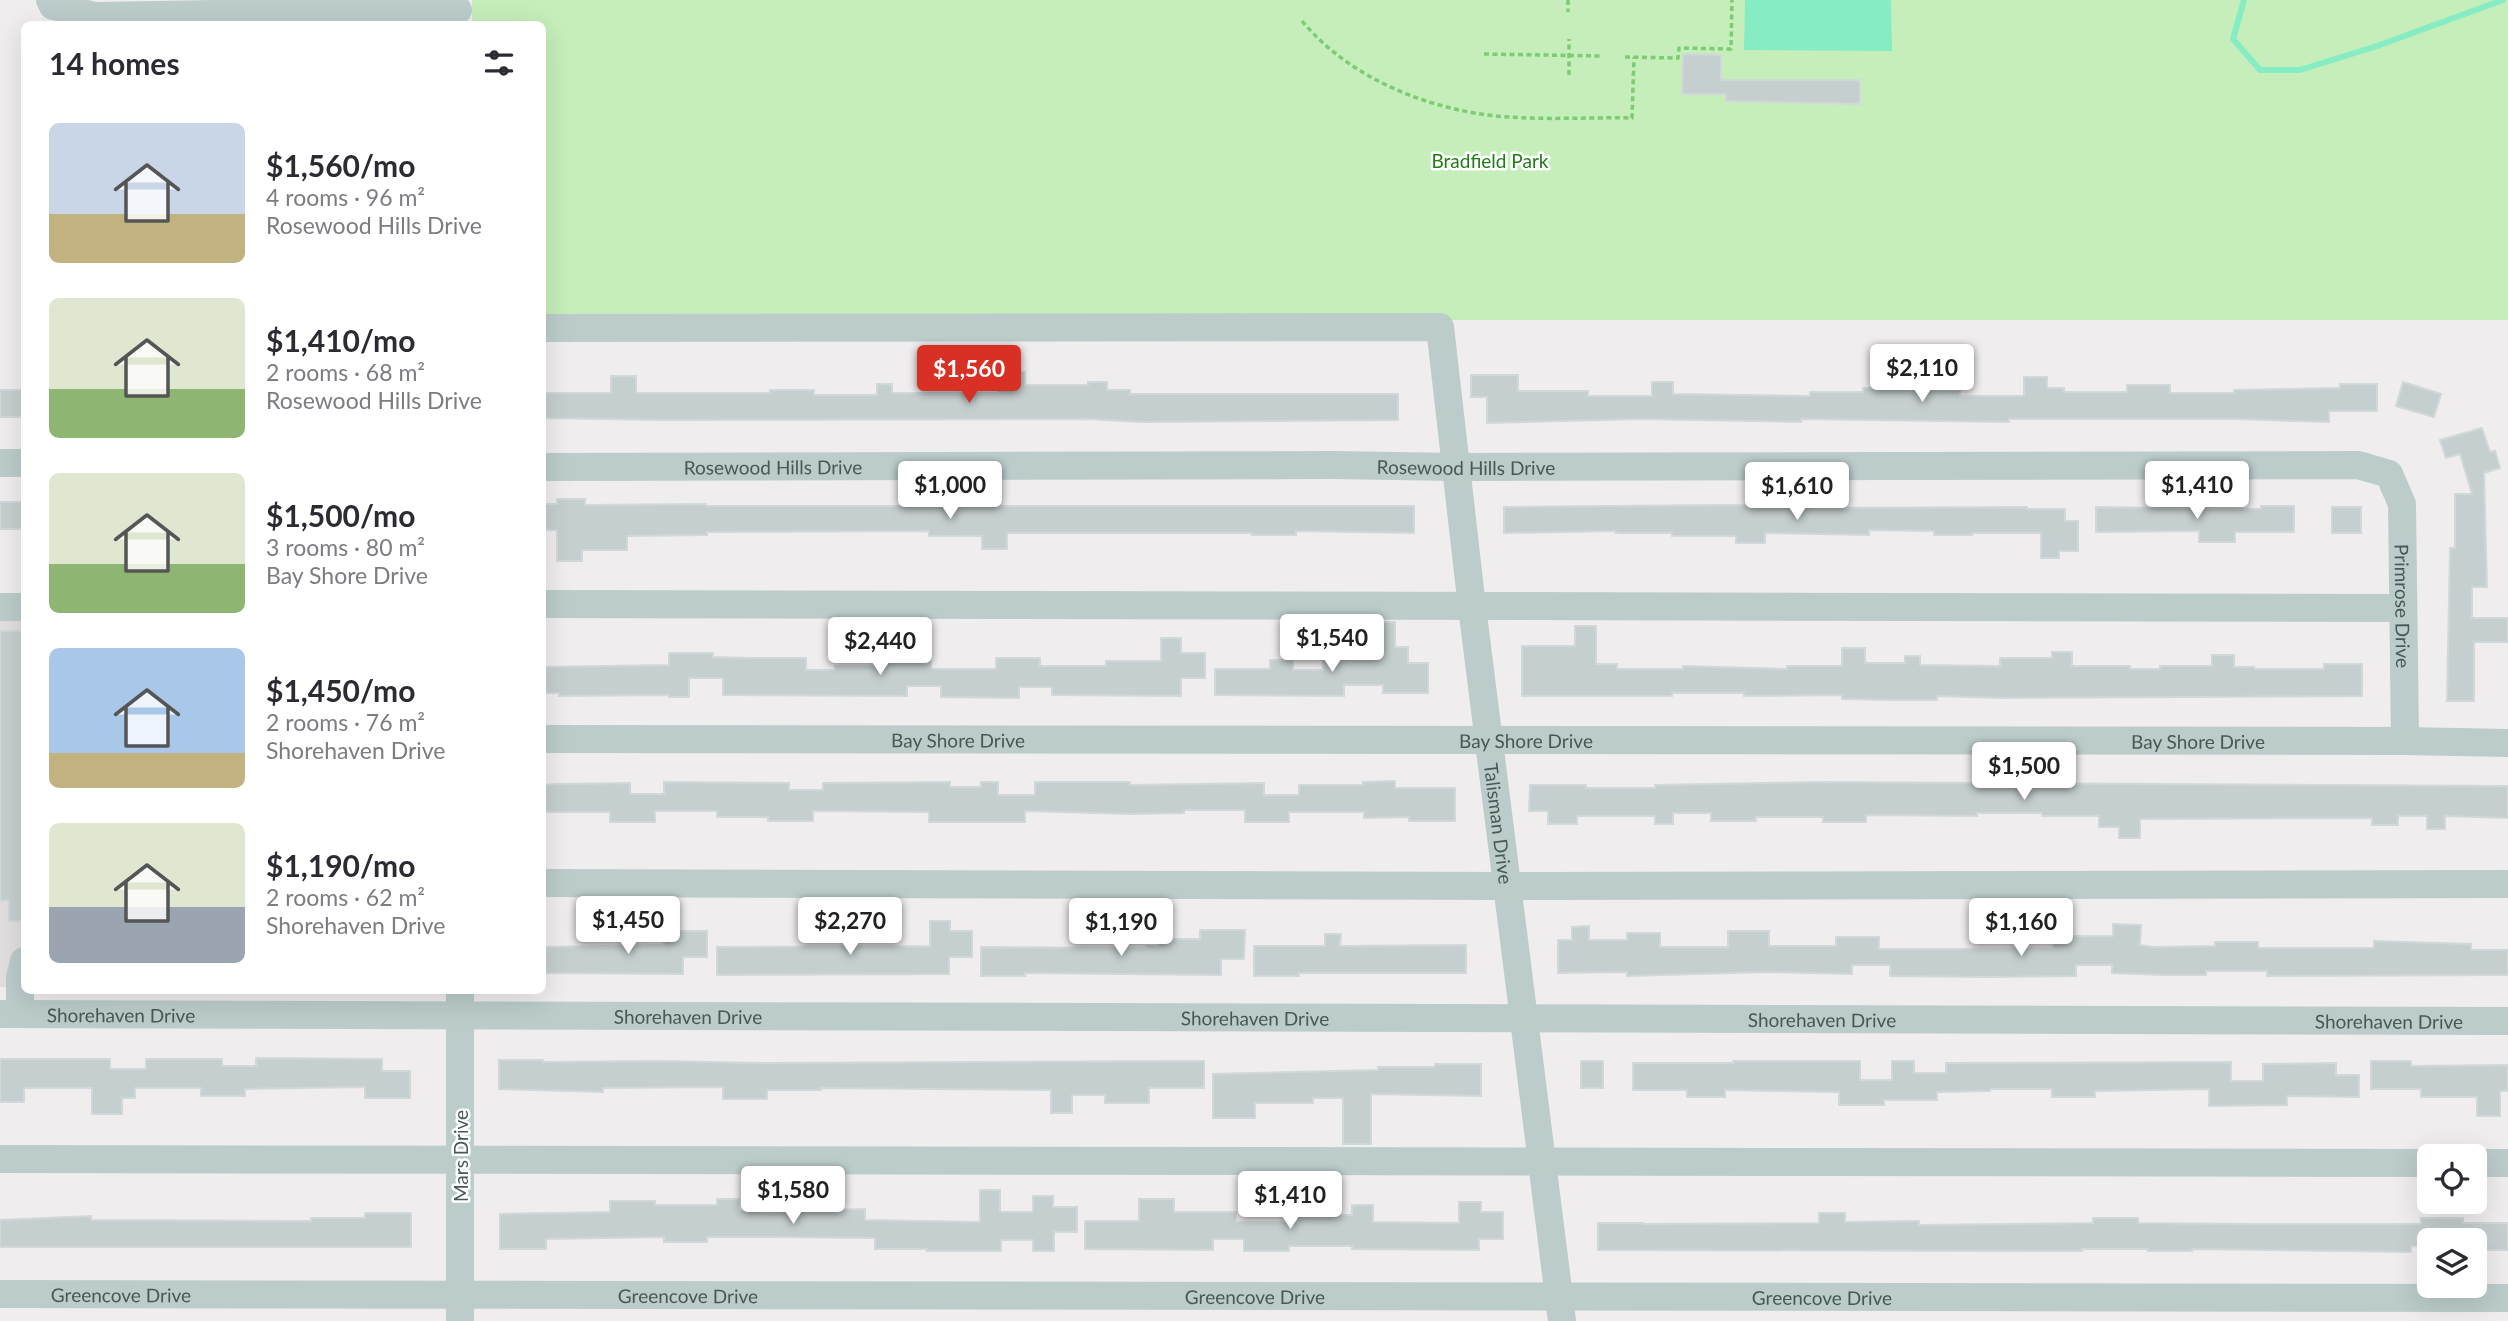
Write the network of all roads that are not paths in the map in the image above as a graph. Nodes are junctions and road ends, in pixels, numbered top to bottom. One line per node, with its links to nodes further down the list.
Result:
1 (50, 0): 2 (street)
2 (458, 12)
3 (546, 328): 7 (street, Talisman Drive)
4 (0, 463): 5 (street)
5 (21, 463)
6 (546, 467): 7 (street, Rosewood Hills Drive)
7 (1456, 467): 8 (street, Rosewood Hills Drive); 12 (street, Talisman Drive)
8 (2389, 474): 13 (street, Primrose Drive)
9 (546, 604): 12 (street)
10 (0, 607): 11 (street)
11 (21, 607)
12 (1472, 607): 13 (street); 15 (street, Talisman Drive)
13 (2403, 608): 16 (street, Primrose Drive)
14 (546, 739): 15 (street, Bay Shore Drive)
15 (1490, 740): 16 (street, Bay Shore Drive); 20 (street, Talisman Drive)
16 (2405, 741): 17 (street, Bay Shore Drive)
17 (2508, 743)
18 (546, 883): 20 (street)
19 (2508, 884): 20 (street)
20 (1507, 886): 25 (street, Talisman Drive)
21 (21, 974): 24 (street)
22 (307, 1003): 23 (street, Shorehaven Drive); 24 (street, Shorehaven Drive)
23 (460, 1003): 25 (street, Shorehaven Drive); 28 (street, Mars Drive)
24 (10, 1014)
25 (1524, 1019): 26 (street, Shorehaven Drive); 29 (street, Talisman Drive)
26 (2508, 1021)
27 (0, 1159): 28 (street)
28 (460, 1159): 29 (street); 35 (street, Mars Drive)
29 (1541, 1162): 30 (street); 36 (street, Talisman Drive)
30 (2417, 1163)
31 (2487, 1163): 32 (street)
32 (2508, 1163)
33 (0, 1294): 35 (street, Greencove Drive)
34 (2508, 1298): 36 (street, Greencove Drive)
35 (460, 1309): 36 (street, Greencove Drive)
36 (1560, 1309)

